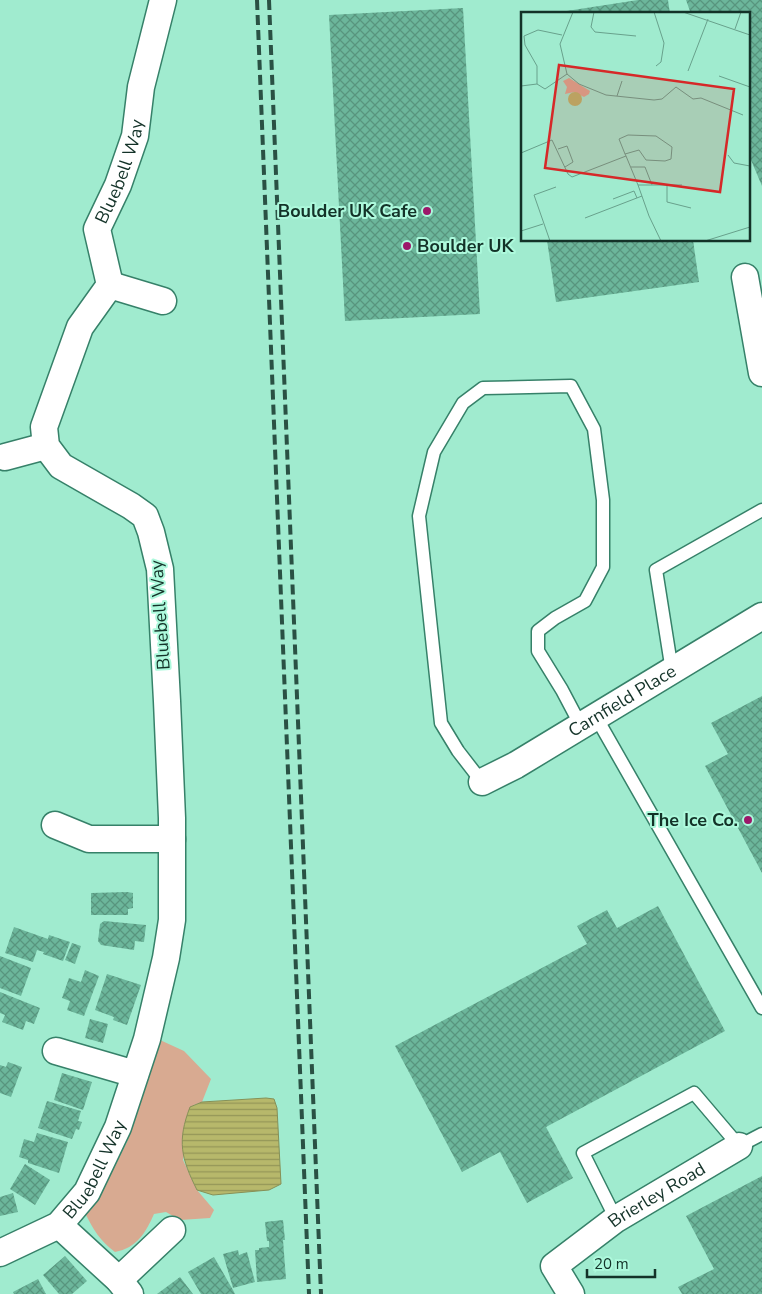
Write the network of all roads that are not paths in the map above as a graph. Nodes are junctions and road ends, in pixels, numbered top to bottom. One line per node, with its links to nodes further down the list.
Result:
1 (163, 0): 3 (street, Bluebell Way)
2 (745, 277): 5 (street)
3 (110, 285): 4 (street); 6 (street)
4 (163, 301)
5 (762, 373)
6 (46, 446): 7 (street); 14 (street, Bluebell Way)
7 (4, 457)
8 (762, 510): 10 (lane)
9 (762, 616): 10 (street, Carnfield Place)
10 (672, 671): 11 (street, Carnfield Place)
11 (588, 722): 12 (street, Carnfield Place); 12 (lane); 15 (lane)
12 (482, 782)
13 (56, 825): 14 (street)
14 (172, 839): 17 (street, Bluebell Way)
15 (762, 1008)
16 (56, 1051): 17 (street)
17 (134, 1074): 21 (street, Bluebell Way)
18 (762, 1134): 19 (lane)
19 (739, 1146): 20 (street, Brierley Road); 20 (lane)
20 (616, 1219): 25 (street, Brierley Road)
21 (59, 1225): 23 (street, Bluebell Way); 24 (street)
22 (172, 1230): 24 (street)
23 (0, 1253)
24 (125, 1287)
25 (571, 1294)

